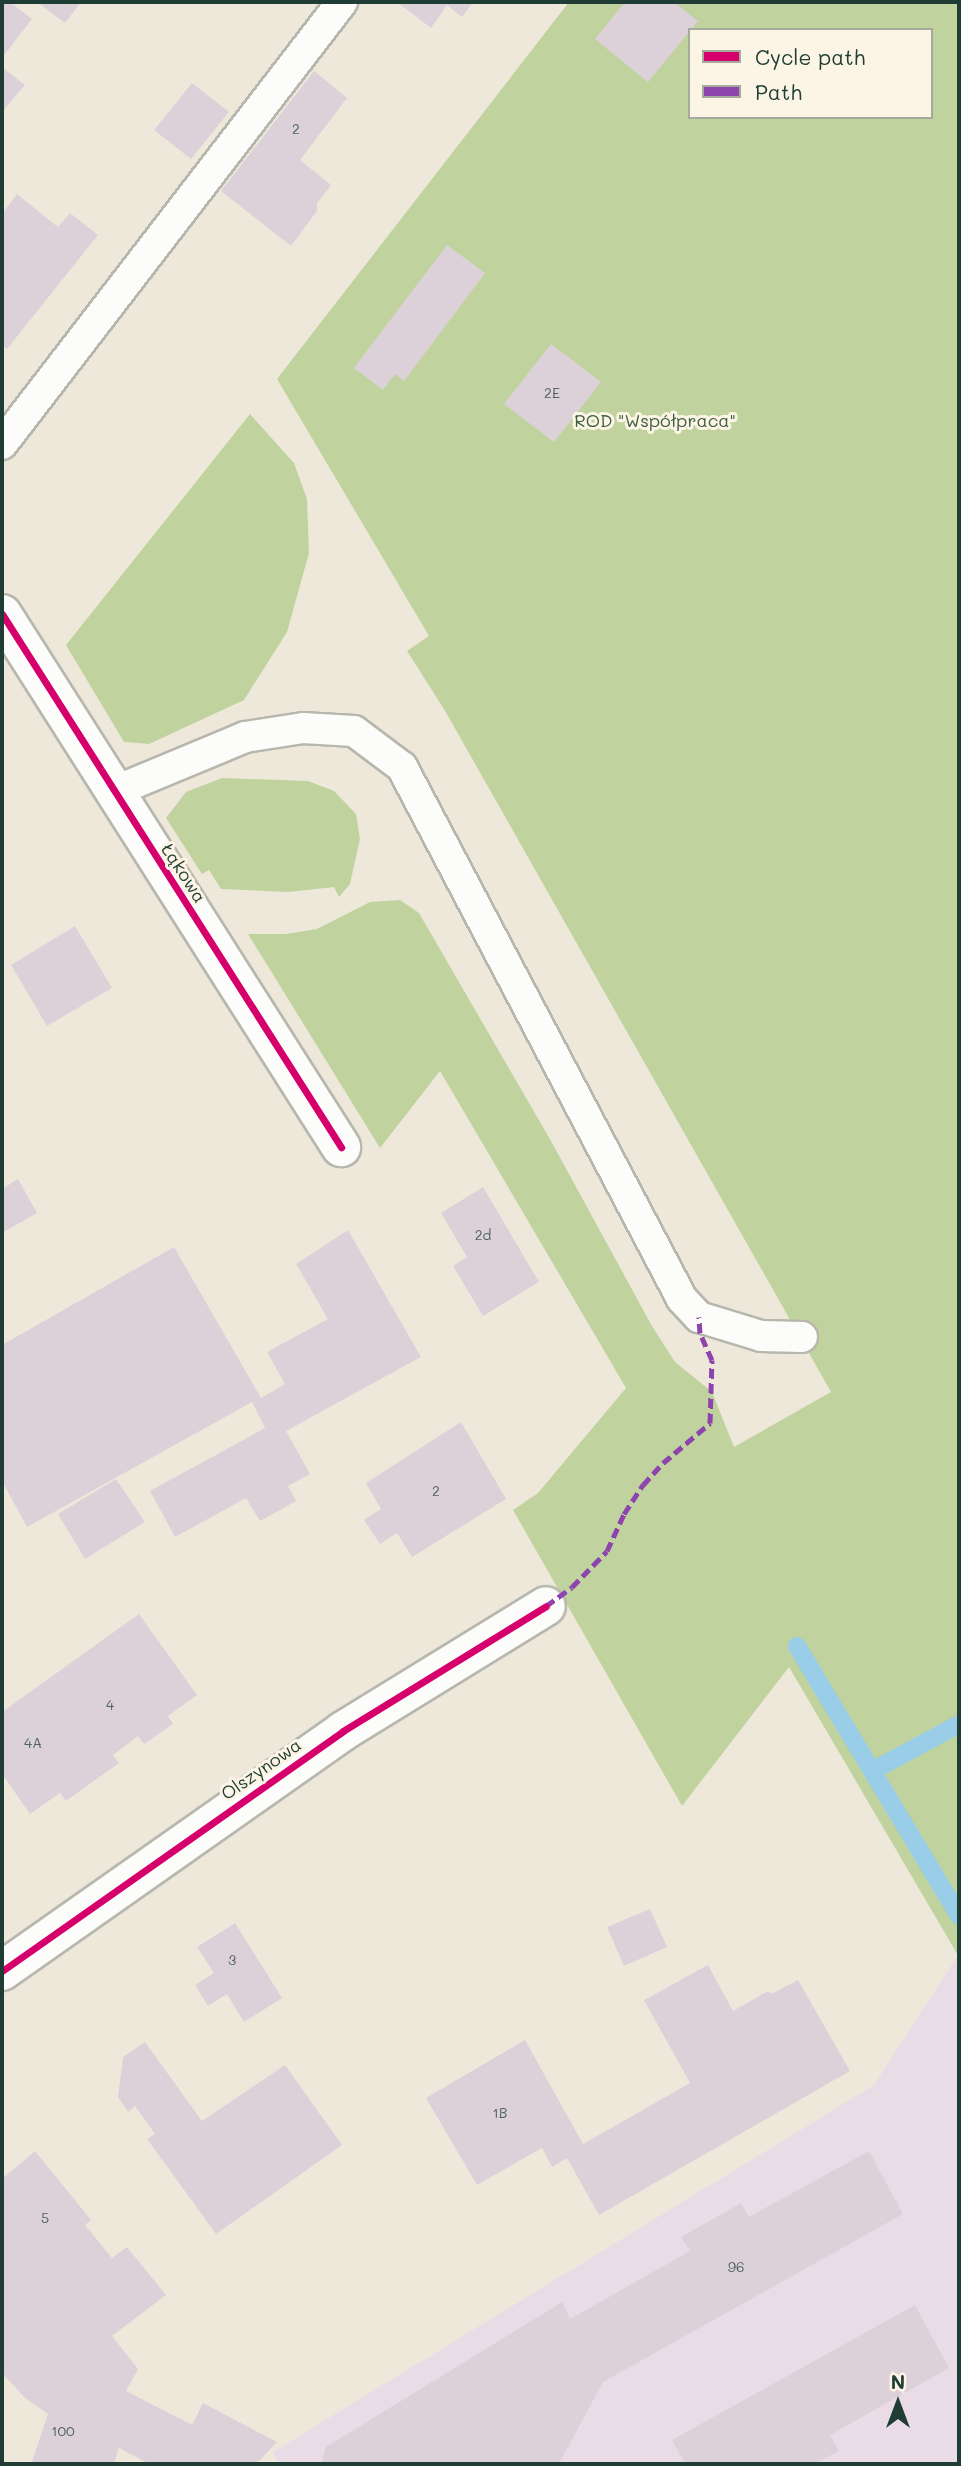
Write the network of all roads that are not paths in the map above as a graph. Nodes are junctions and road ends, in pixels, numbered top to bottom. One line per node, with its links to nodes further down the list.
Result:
1 (342, 2): 2 (lane)
2 (2, 444)
3 (2, 614): 4 (street, Łąkowa)
4 (113, 792): 5 (street, Łąkowa); 6 (lane)
5 (341, 1147)
6 (802, 1337)
7 (547, 1606): 8 (street, Olszynowa)
8 (2, 1971)

